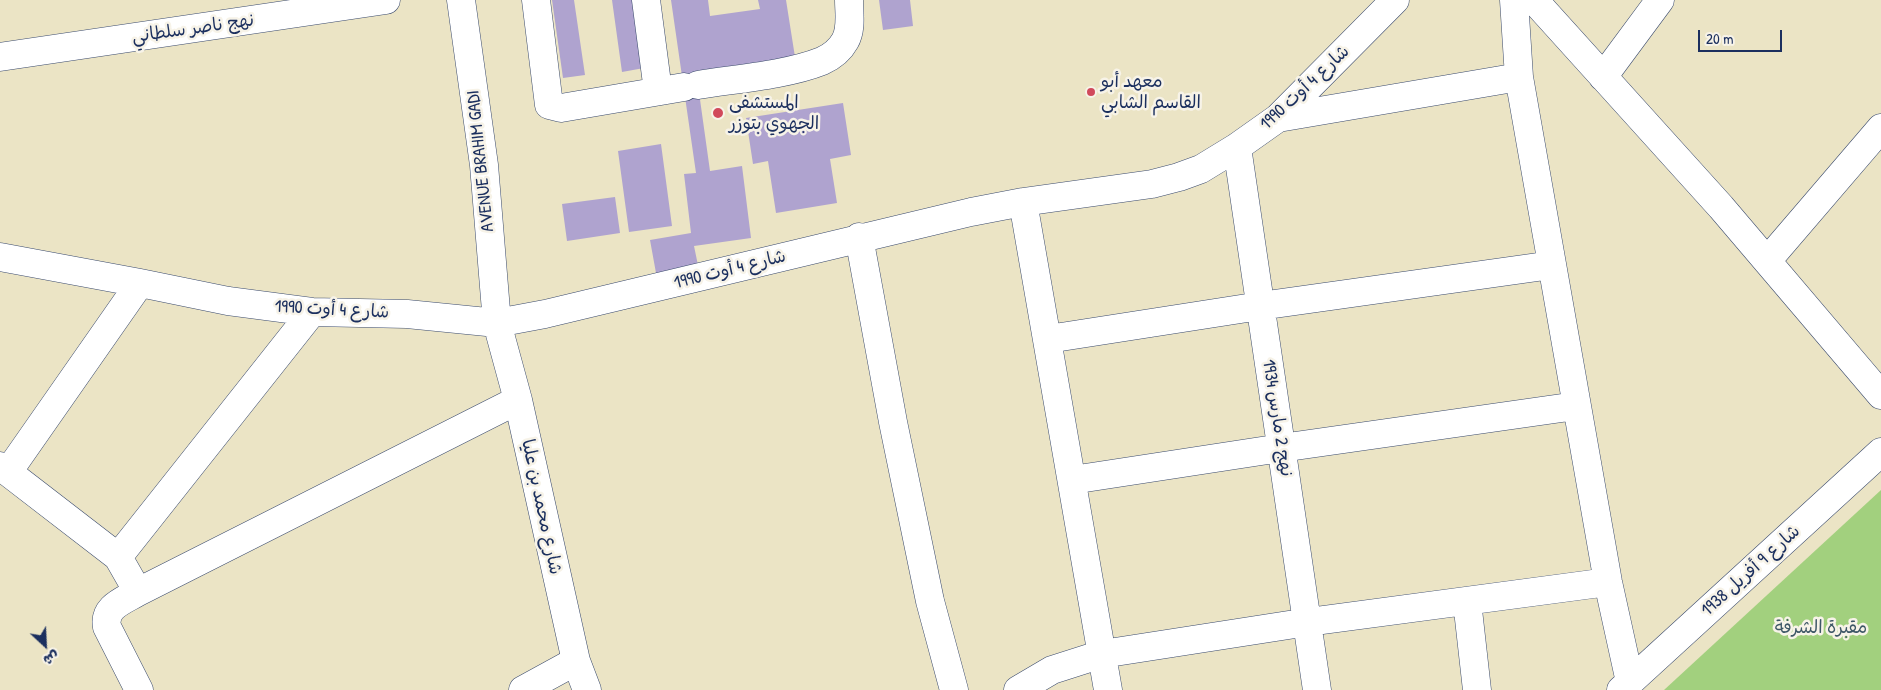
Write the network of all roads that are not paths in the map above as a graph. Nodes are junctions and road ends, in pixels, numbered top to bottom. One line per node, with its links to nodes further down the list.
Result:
1 (386, 0): 10 (street, نهج ناصر سلطاني)
2 (461, 0): 25 (street, AVENUE BRAHIM GADI)
3 (536, 0): 13 (street)
4 (646, 0): 13 (street)
5 (849, 0): 13 (street)
6 (1395, 0): 14 (street, شارع 4 أوت 1990)
7 (1514, 0): 11 (street)
8 (1534, 0): 12 (street)
9 (1660, 0): 12 (street)
10 (0, 57)
11 (1519, 77): 14 (street); 21 (street)
12 (1603, 77): 20 (street)
13 (680, 88)
14 (1278, 118): 16 (street, شارع 4 أوت 1990)
15 (1881, 128): 20 (street)
16 (1238, 147): 17 (street, شارع 4 أوت 1990); 23 (street, نهج 2 مارس 1934)
17 (1023, 202): 18 (street, شارع 4 أوت 1990); 26 (street)
18 (859, 237): 25 (street, شارع 4 أوت 1990); 45 (street)
19 (0, 257): 22 (street, شارع 4 أوت 1990)
20 (1767, 261): 27 (street)
21 (1552, 265): 23 (street); 29 (street)
22 (140, 282): 24 (street, شارع 4 أوت 1990); 32 (street)
23 (1260, 306): 26 (street); 30 (street, نهج 2 مارس 1934)
24 (312, 312): 25 (street, شارع 4 أوت 1990); 34 (street)
25 (497, 323): 28 (street, شارع محمد بن عليا)
26 (1048, 339): 33 (street)
27 (1881, 395)
28 (518, 400): 36 (street); 40 (street, شارع محمد بن عليا)
29 (1576, 406): 30 (street); 35 (street)
30 (1281, 448): 33 (street); 38 (street, نهج 2 مارس 1934)
31 (1881, 452): 41 (street, شارع 9 أفريل 1938)
32 (4, 469): 34 (street)
33 (1072, 480): 39 (street)
34 (118, 557): 36 (street)
35 (1608, 582): 37 (street); 41 (street)
36 (138, 592): 42 (street)
37 (1467, 601): 38 (street); 49 (street)
38 (1308, 622): 39 (street); 48 (street, نهج 2 مارس 1934)
39 (1102, 654): 46 (street); 47 (street)
40 (576, 661): 43 (street); 44 (street, شارع محمد بن عليا)
41 (1626, 686)
42 (139, 690)
43 (523, 690)
44 (587, 690)
45 (954, 690)
46 (1018, 690)
47 (1108, 690)
48 (1317, 690)
49 (1477, 690)

